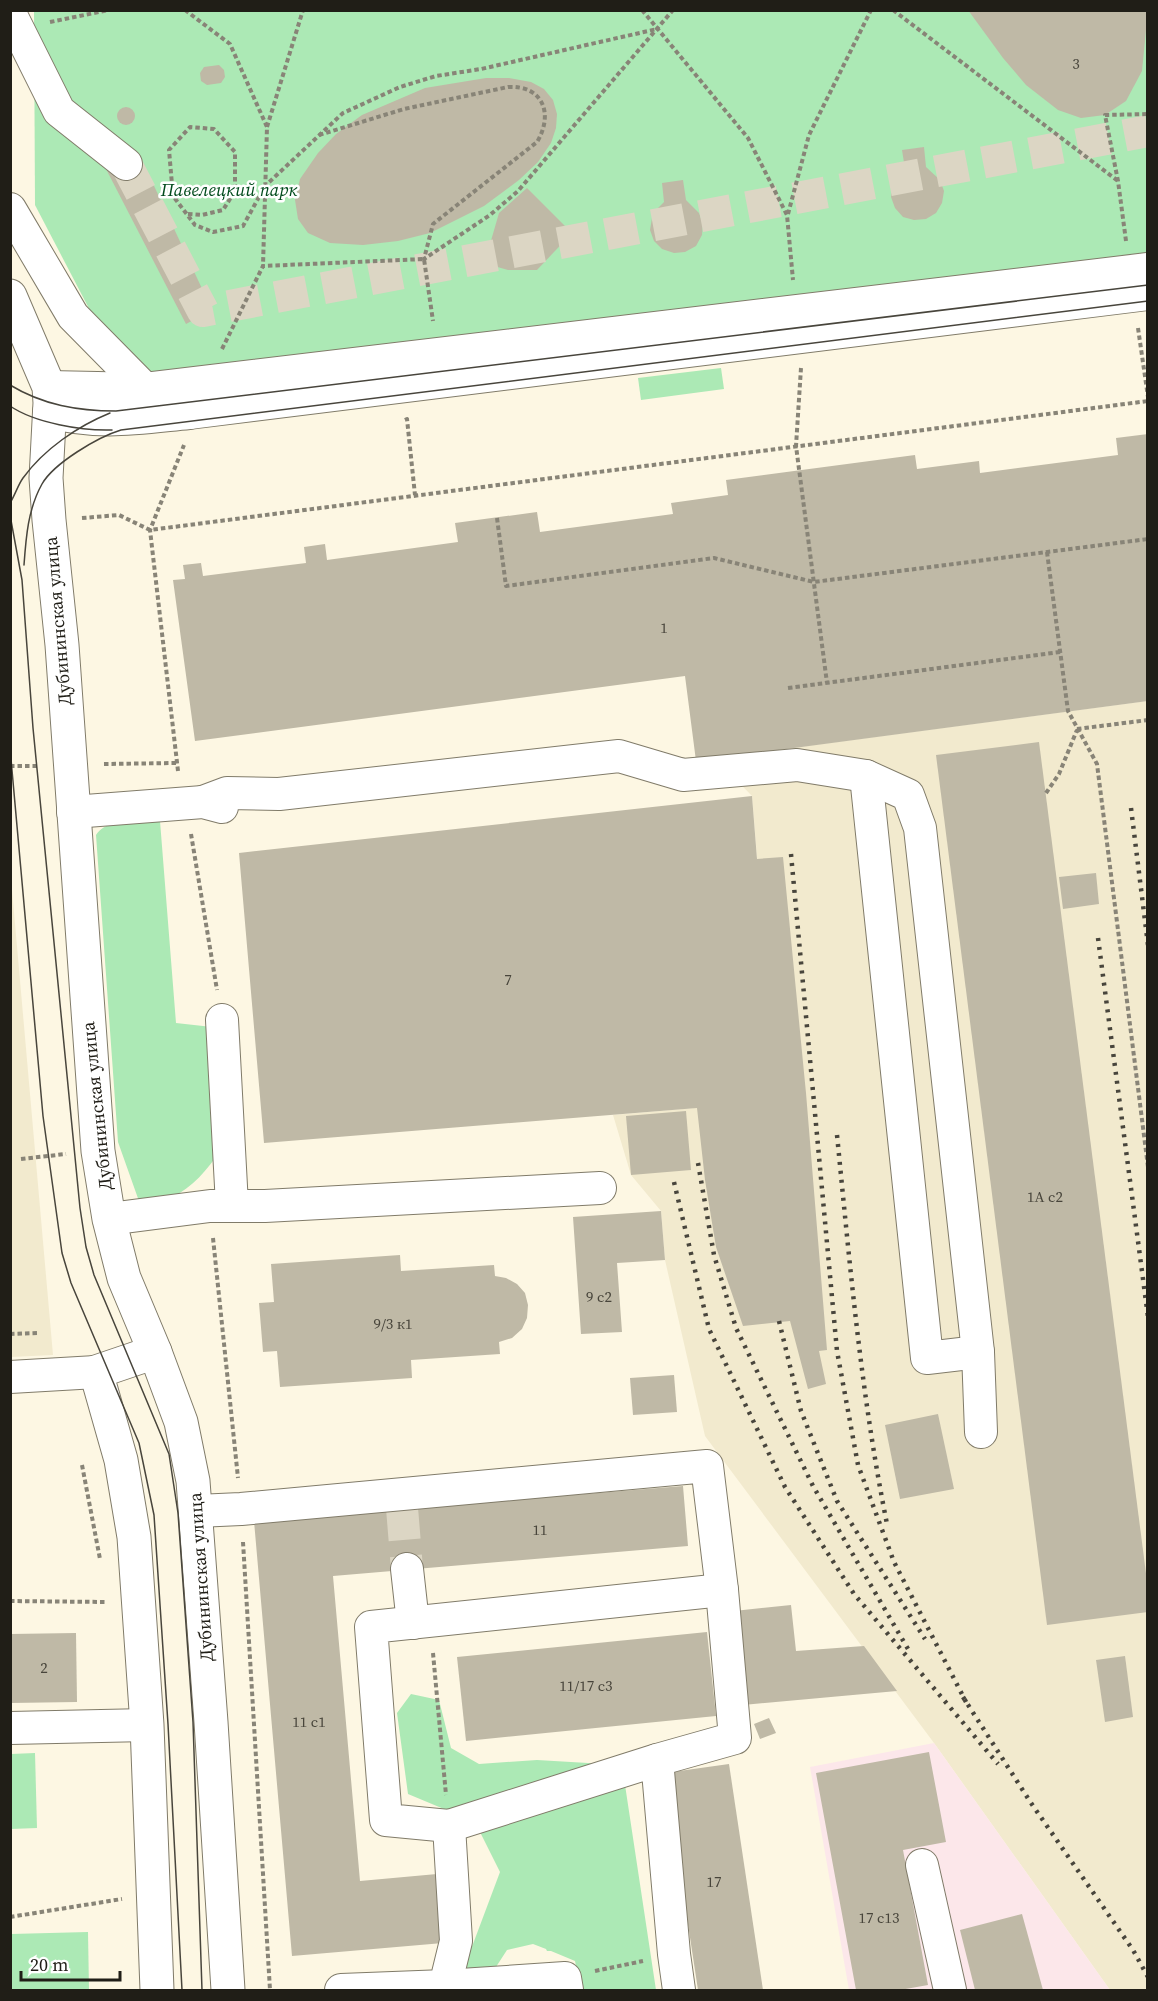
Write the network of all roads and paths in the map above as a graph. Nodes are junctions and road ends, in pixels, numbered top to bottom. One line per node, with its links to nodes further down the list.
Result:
1 (109, 10): 9 (path)
2 (185, 10): 12 (path)
3 (303, 10): 12 (path)
4 (642, 10): 10 (path)
5 (673, 10): 10 (path)
6 (871, 10): 19 (path)
7 (893, 10): 15 (path)
8 (11, 12): 14 (street)
9 (43, 24)
10 (658, 29): 13 (path); 13 (path); 19 (path)
11 (1148, 114): 15 (path)
12 (267, 127): 16 (path)
13 (320, 135): 16 (path)
14 (126, 164)
15 (1118, 182): 20 (path)
16 (265, 186): 18 (path); 21 (path)
17 (10, 208): 27 (street)
18 (188, 214): 18 (path)
19 (788, 215): 25 (path)
20 (1123, 215)
21 (263, 266)
22 (1148, 269): 25 (street)
23 (1148, 294): 25 (street)
24 (10, 296): 29 (main road)
25 (798, 324): 27 (street); 30 (street); 32 (path)
26 (1137, 324): 28 (path)
27 (145, 389): 29 (street); 30 (street)
28 (1148, 399): 32 (path)
29 (49, 400): 30 (street); 46 (main road, Дубининская улица)
30 (189, 413)
31 (399, 420): 33 (path)
32 (796, 446): 33 (path); 38 (path)
33 (415, 495): 34 (path)
34 (82, 518)
35 (496, 518): 38 (path)
36 (1148, 539): 37 (path)
37 (1047, 552): 38 (path); 39 (path)
38 (814, 582): 40 (path)
39 (1060, 652): 40 (path); 43 (path)
40 (827, 683): 41 (path)
41 (788, 688)
42 (1148, 720): 43 (path)
43 (1077, 729): 45 (path); 50 (path)
44 (866, 776): 46 (street); 57 (street); 57 (street)
45 (1046, 793)
46 (73, 812): 53 (main road, Дубининская улица)
47 (222, 1020): 52 (street)
48 (72, 1153): 49 (path)
49 (21, 1159)
50 (1148, 1167)
51 (600, 1188): 52 (street)
52 (221, 1205): 53 (street); 61 (path)
53 (109, 1219): 56 (main road, Дубининская улица)
54 (39, 1333): 55 (path)
55 (10, 1335)
56 (155, 1352): 58 (main road); 62 (main road, Дубининская улица)
57 (978, 1352): 60 (street)
58 (96, 1372): 59 (street); 69 (main road)
59 (10, 1377)
60 (981, 1432)
61 (242, 1509): 62 (street); 64 (street); 81 (path)
62 (197, 1511): 80 (main road, Дубининская улица)
63 (407, 1569): 67 (street)
64 (722, 1590): 67 (street); 71 (street)
65 (10, 1601): 66 (path)
66 (105, 1602)
67 (413, 1623): 72 (street)
68 (444, 1650): 72 (path)
69 (147, 1725): 70 (street); 79 (main road)
70 (10, 1728)
71 (657, 1760): 72 (street); 76 (street)
72 (448, 1826): 78 (street)
73 (922, 1865): 84 (street)
74 (126, 1899): 75 (path)
75 (10, 1917)
76 (674, 1954): 77 (path); 83 (street)
77 (566, 1984): 78 (street)
78 (444, 1986): 82 (street)
79 (157, 1990)
80 (228, 1990)
81 (270, 1990)
82 (340, 1990)
83 (679, 1990)
84 (950, 1990)

